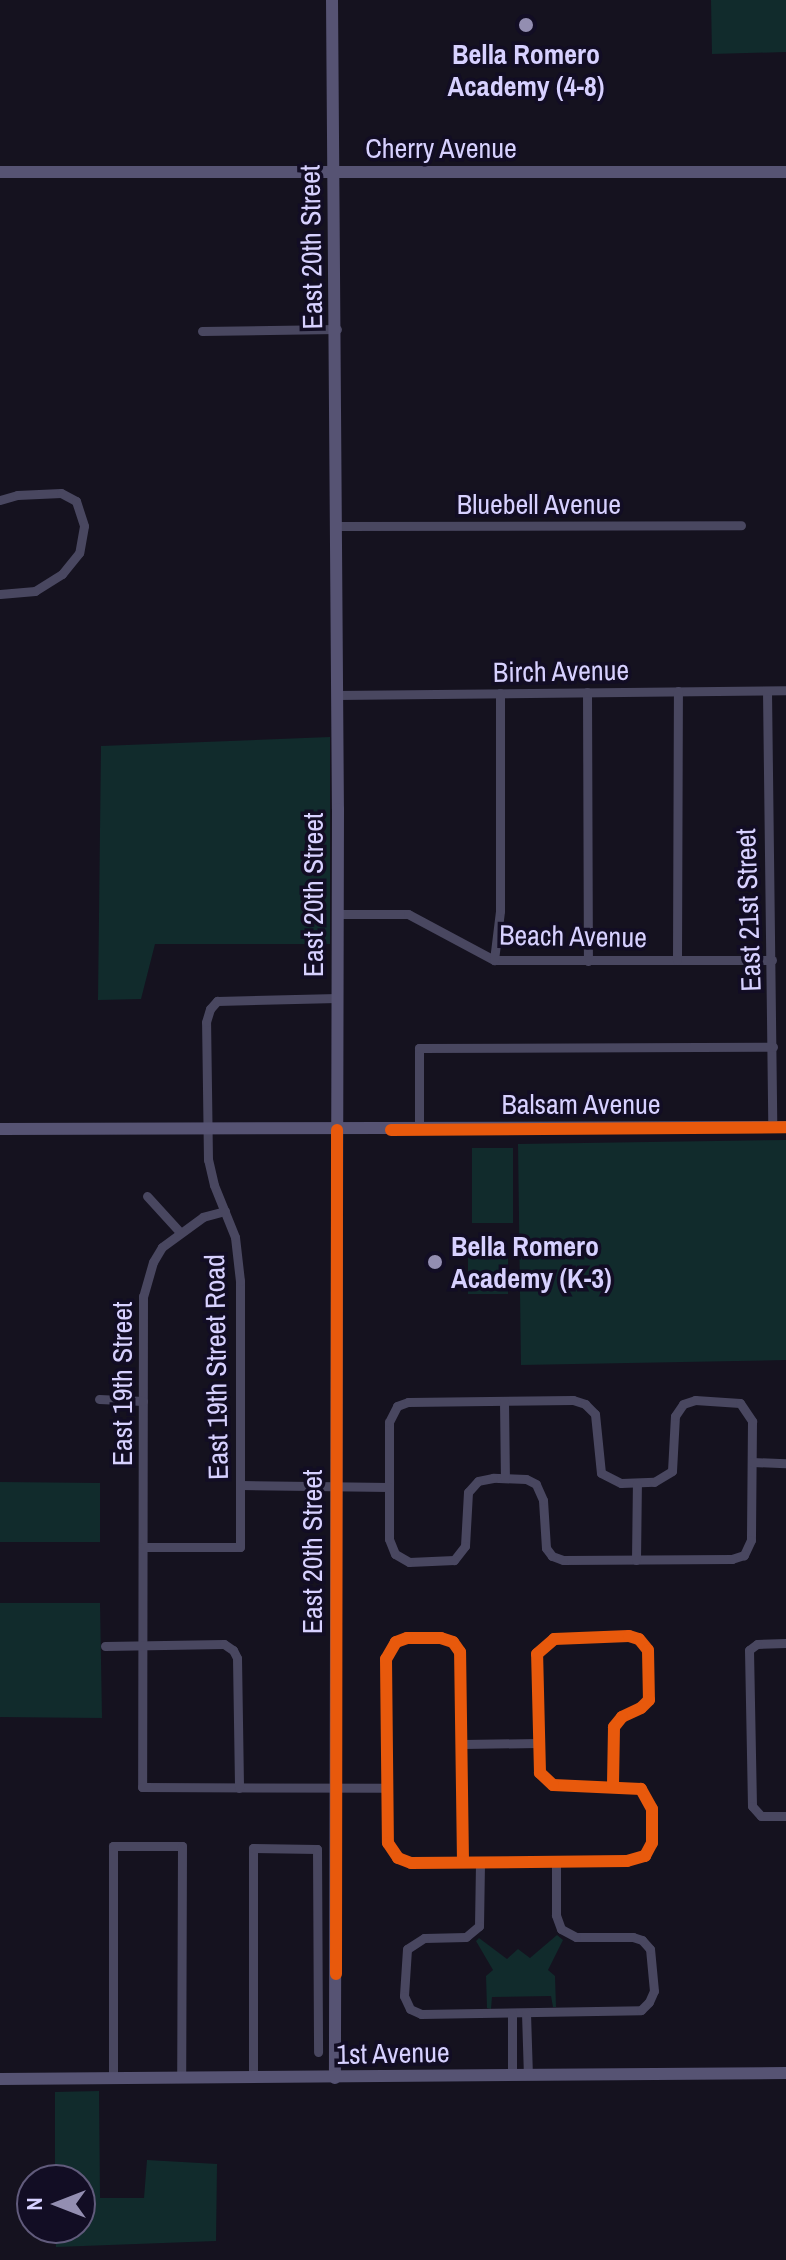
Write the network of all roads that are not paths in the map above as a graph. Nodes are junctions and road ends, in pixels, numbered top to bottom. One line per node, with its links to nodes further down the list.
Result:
1 (332, 0): 2 (street, East 20th Street)
2 (334, 171): 3 (street, Cherry Avenue); 4 (street, Cherry Avenue); 5 (street, East 20th Street)
3 (0, 172)
4 (786, 172)
5 (337, 329): 6 (street); 9 (street, East 20th Street)
6 (202, 331)
7 (0, 500): 10 (street)
8 (741, 525): 9 (street, Bluebell Avenue)
9 (337, 526): 16 (street, East 20th Street)
10 (5, 594)
11 (786, 690): 13 (street, Birch Avenue)
12 (678, 691): 13 (street, Birch Avenue); 14 (street, Birch Avenue); 19 (street)
13 (767, 691): 20 (street, East 21st Street)
14 (587, 692): 15 (street, Birch Avenue); 21 (street)
15 (500, 693): 16 (street, Birch Avenue); 18 (street)
16 (337, 695): 17 (street, East 20th Street)
17 (337, 914): 18 (street, Beach Avenue); 22 (street, East 20th Street)
18 (494, 960): 21 (street, Beach Avenue)
19 (677, 960): 20 (street, Beach Avenue); 21 (street, Beach Avenue)
20 (772, 960): 23 (street, East 21st Street)
21 (588, 961)
22 (337, 998): 27 (street, East 20th Street); 28 (street, East 19th Street Road)
23 (773, 1047): 24 (street, East 21st Street); 26 (street)
24 (779, 1127): 26 (street, Balsam Avenue)
25 (0, 1129): 28 (street, Balsam Avenue)
26 (419, 1129): 27 (street, Balsam Avenue)
27 (337, 1130): 28 (street, Balsam Avenue); 40 (street, East 20th Street)
28 (208, 1135): 30 (street, East 19th Street Road)
29 (147, 1196): 31 (street)
30 (225, 1211): 31 (street, East 19th Street); 39 (street, East 19th Street Road)
31 (179, 1231): 33 (street, East 19th Street)
32 (99, 1399): 33 (street)
33 (143, 1401): 42 (street, East 19th Street)
34 (504, 1401): 37 (street); 38 (street); 41 (street)
35 (752, 1462): 36 (street); 38 (street); 43 (street)
36 (786, 1463)
37 (505, 1478): 41 (street); 43 (street)
38 (637, 1483): 43 (street)
39 (241, 1485): 40 (street); 42 (street, East 19th Street Road)
40 (336, 1487): 41 (street); 51 (street, East 20th Street)
41 (389, 1487)
42 (143, 1547): 45 (street, East 19th Street)
43 (636, 1560)
44 (786, 1643): 53 (street)
45 (143, 1645): 46 (street); 50 (street); 50 (street, East 19th Street)
46 (105, 1646)
47 (538, 1743): 48 (street); 49 (street); 49 (street)
48 (463, 1744): 52 (street); 54 (street)
49 (613, 1786): 55 (street)
50 (239, 1788): 51 (street)
51 (335, 1788): 52 (street); 65 (street, East 20th Street)
52 (388, 1788): 54 (street)
53 (786, 1816)
54 (463, 1862): 56 (street)
55 (556, 1862): 56 (street); 58 (street)
56 (480, 1863): 57 (street)
57 (512, 2013): 58 (street); 61 (street)
58 (526, 2013): 62 (street)
59 (318, 2052): 64 (street)
60 (786, 2073): 62 (street, 1st Avenue)
61 (512, 2075): 62 (street, 1st Avenue); 65 (street, 1st Avenue)
62 (528, 2075)
63 (181, 2078): 64 (street, 1st Avenue); 67 (street, 1st Avenue); 67 (street)
64 (253, 2078): 65 (street, 1st Avenue)
65 (335, 2078)
66 (0, 2079): 67 (street, 1st Avenue)
67 (113, 2079)

